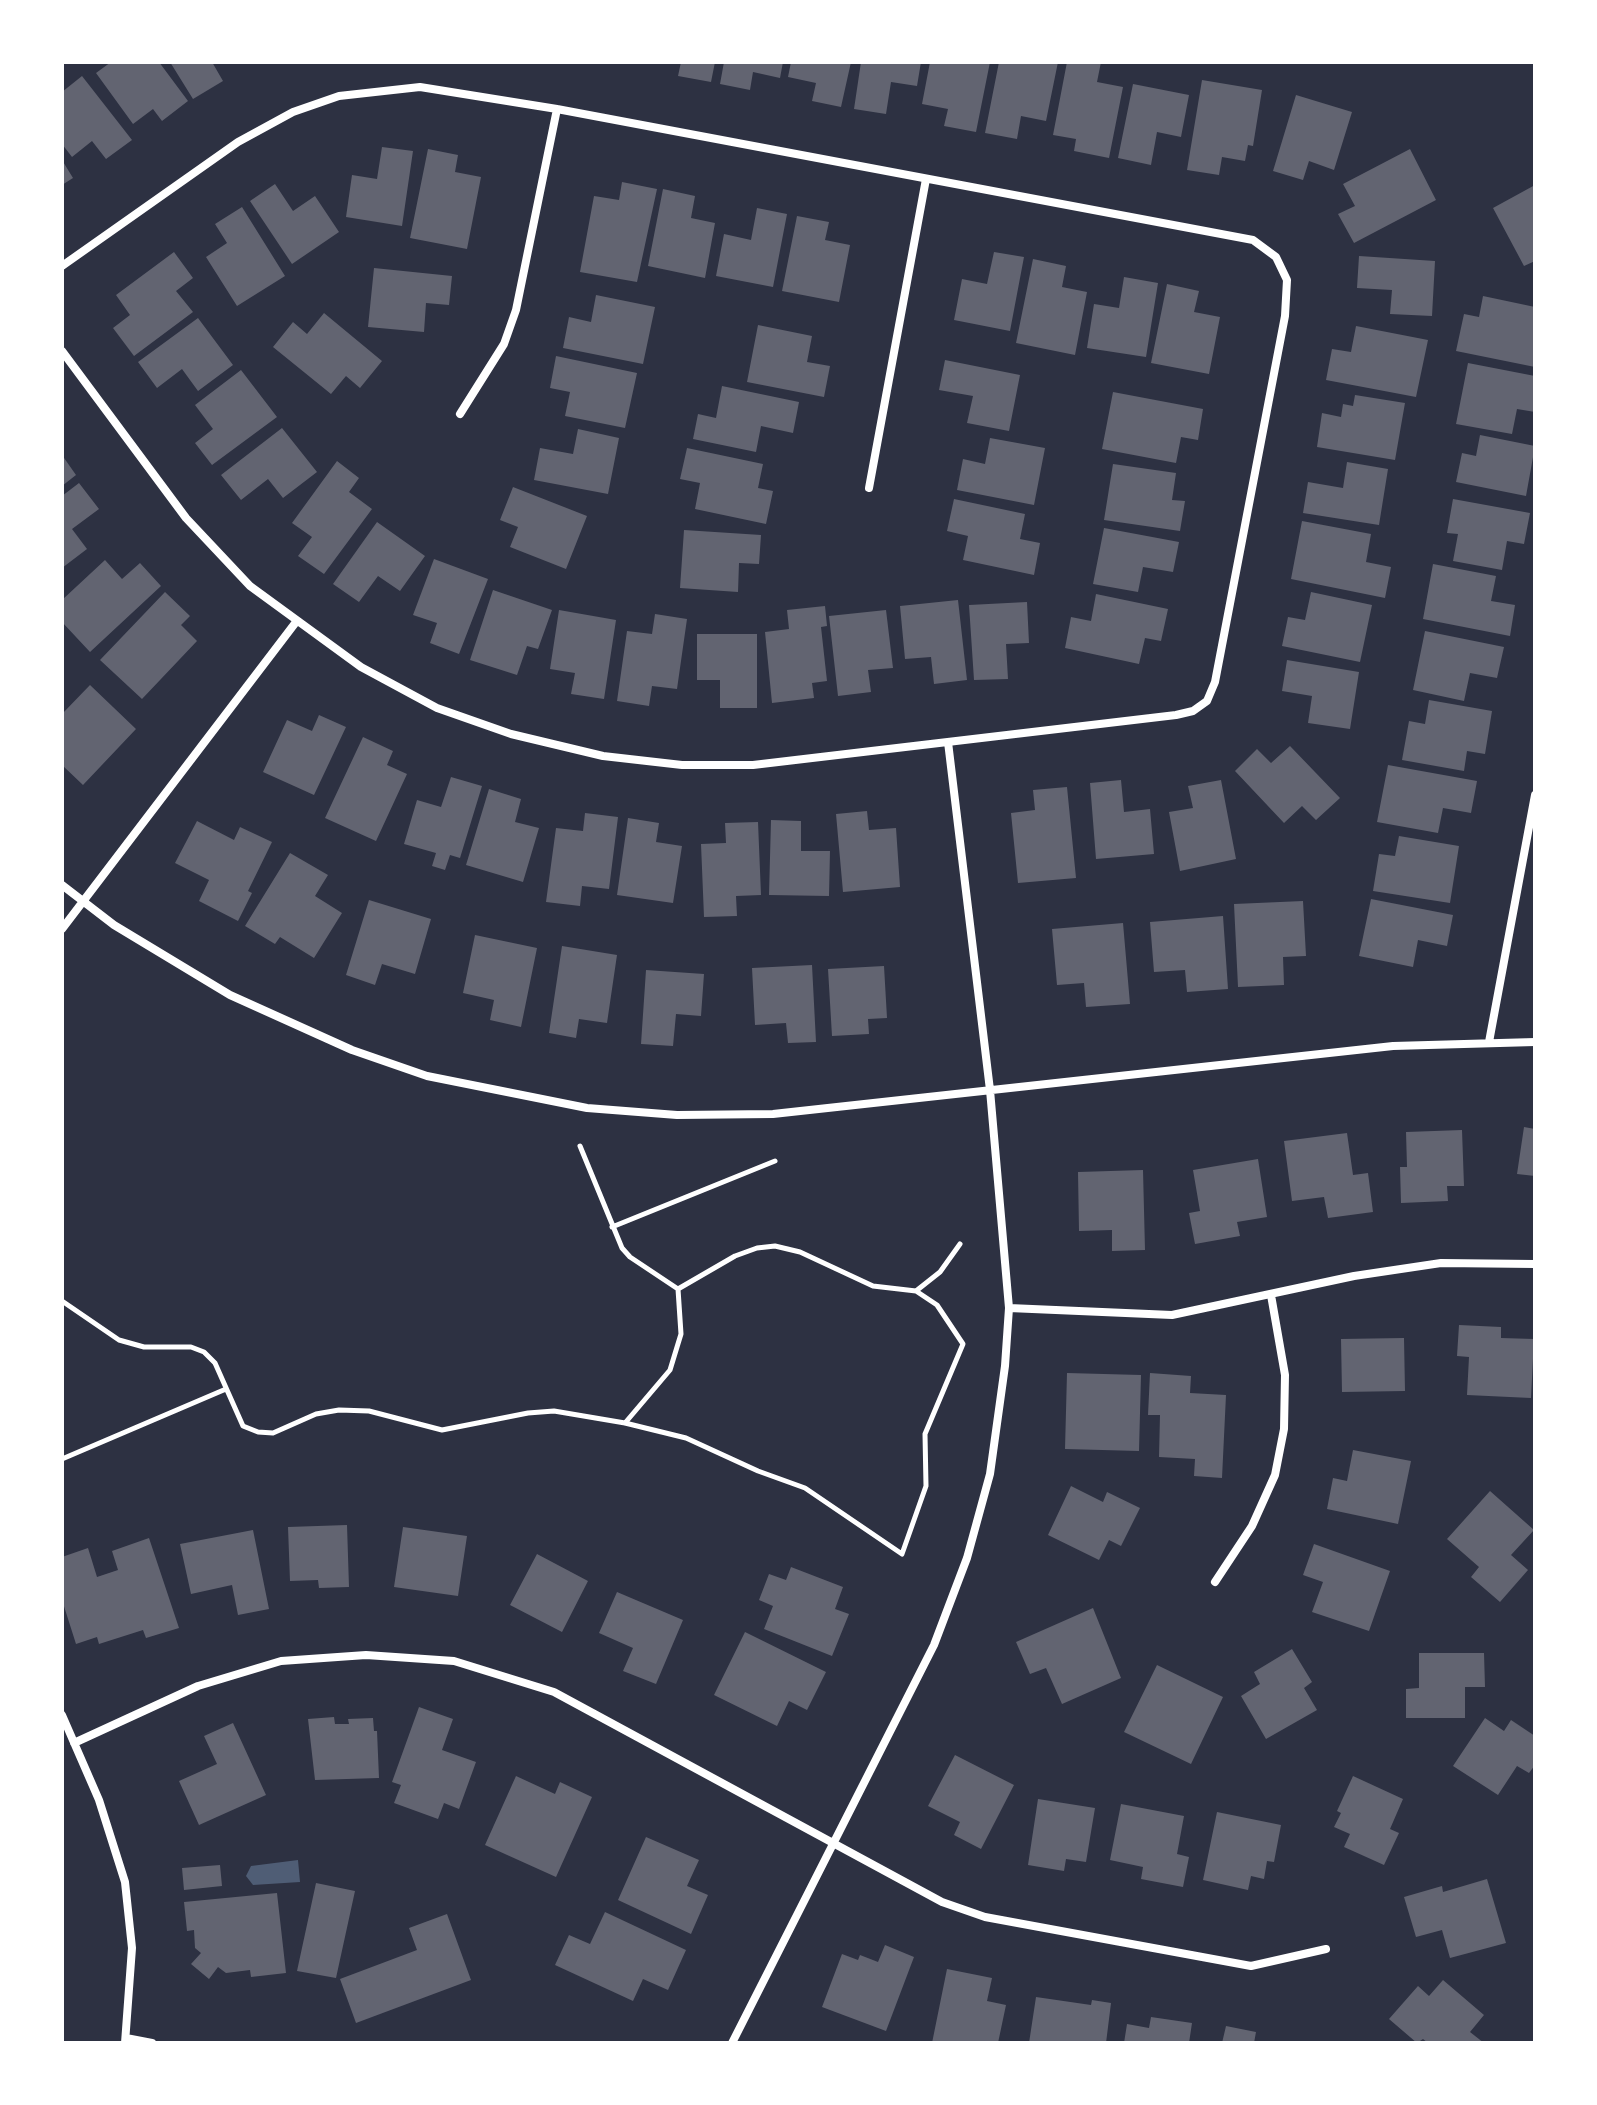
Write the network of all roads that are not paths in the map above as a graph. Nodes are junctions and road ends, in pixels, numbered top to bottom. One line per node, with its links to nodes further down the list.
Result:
1 (557, 109): 2 (street); 3 (street); 5 (street)
2 (926, 179): 6 (street); 8 (street)
3 (62, 266)
4 (62, 351): 7 (street)
5 (460, 414)
6 (869, 488)
7 (296, 622): 8 (street); 12 (street)
8 (948, 742): 16 (street)
9 (1535, 795): 10 (street)
10 (1534, 805): 14 (street)
11 (62, 885): 12 (street)
12 (83, 902): 13 (street); 16 (street)
13 (62, 929)
14 (1489, 1042): 15 (street); 16 (street)
15 (1535, 1042)
16 (990, 1090): 19 (street)
17 (1535, 1264): 18 (street)
18 (1271, 1295): 19 (street); 20 (street)
19 (1009, 1308): 23 (street)
20 (1215, 1582)
21 (62, 1715): 22 (street)
22 (74, 1743): 23 (street); 25 (street)
23 (834, 1843): 24 (street); 27 (street)
24 (1326, 1949)
25 (125, 2040): 26 (street)
26 (152, 2043)
27 (732, 2043)

